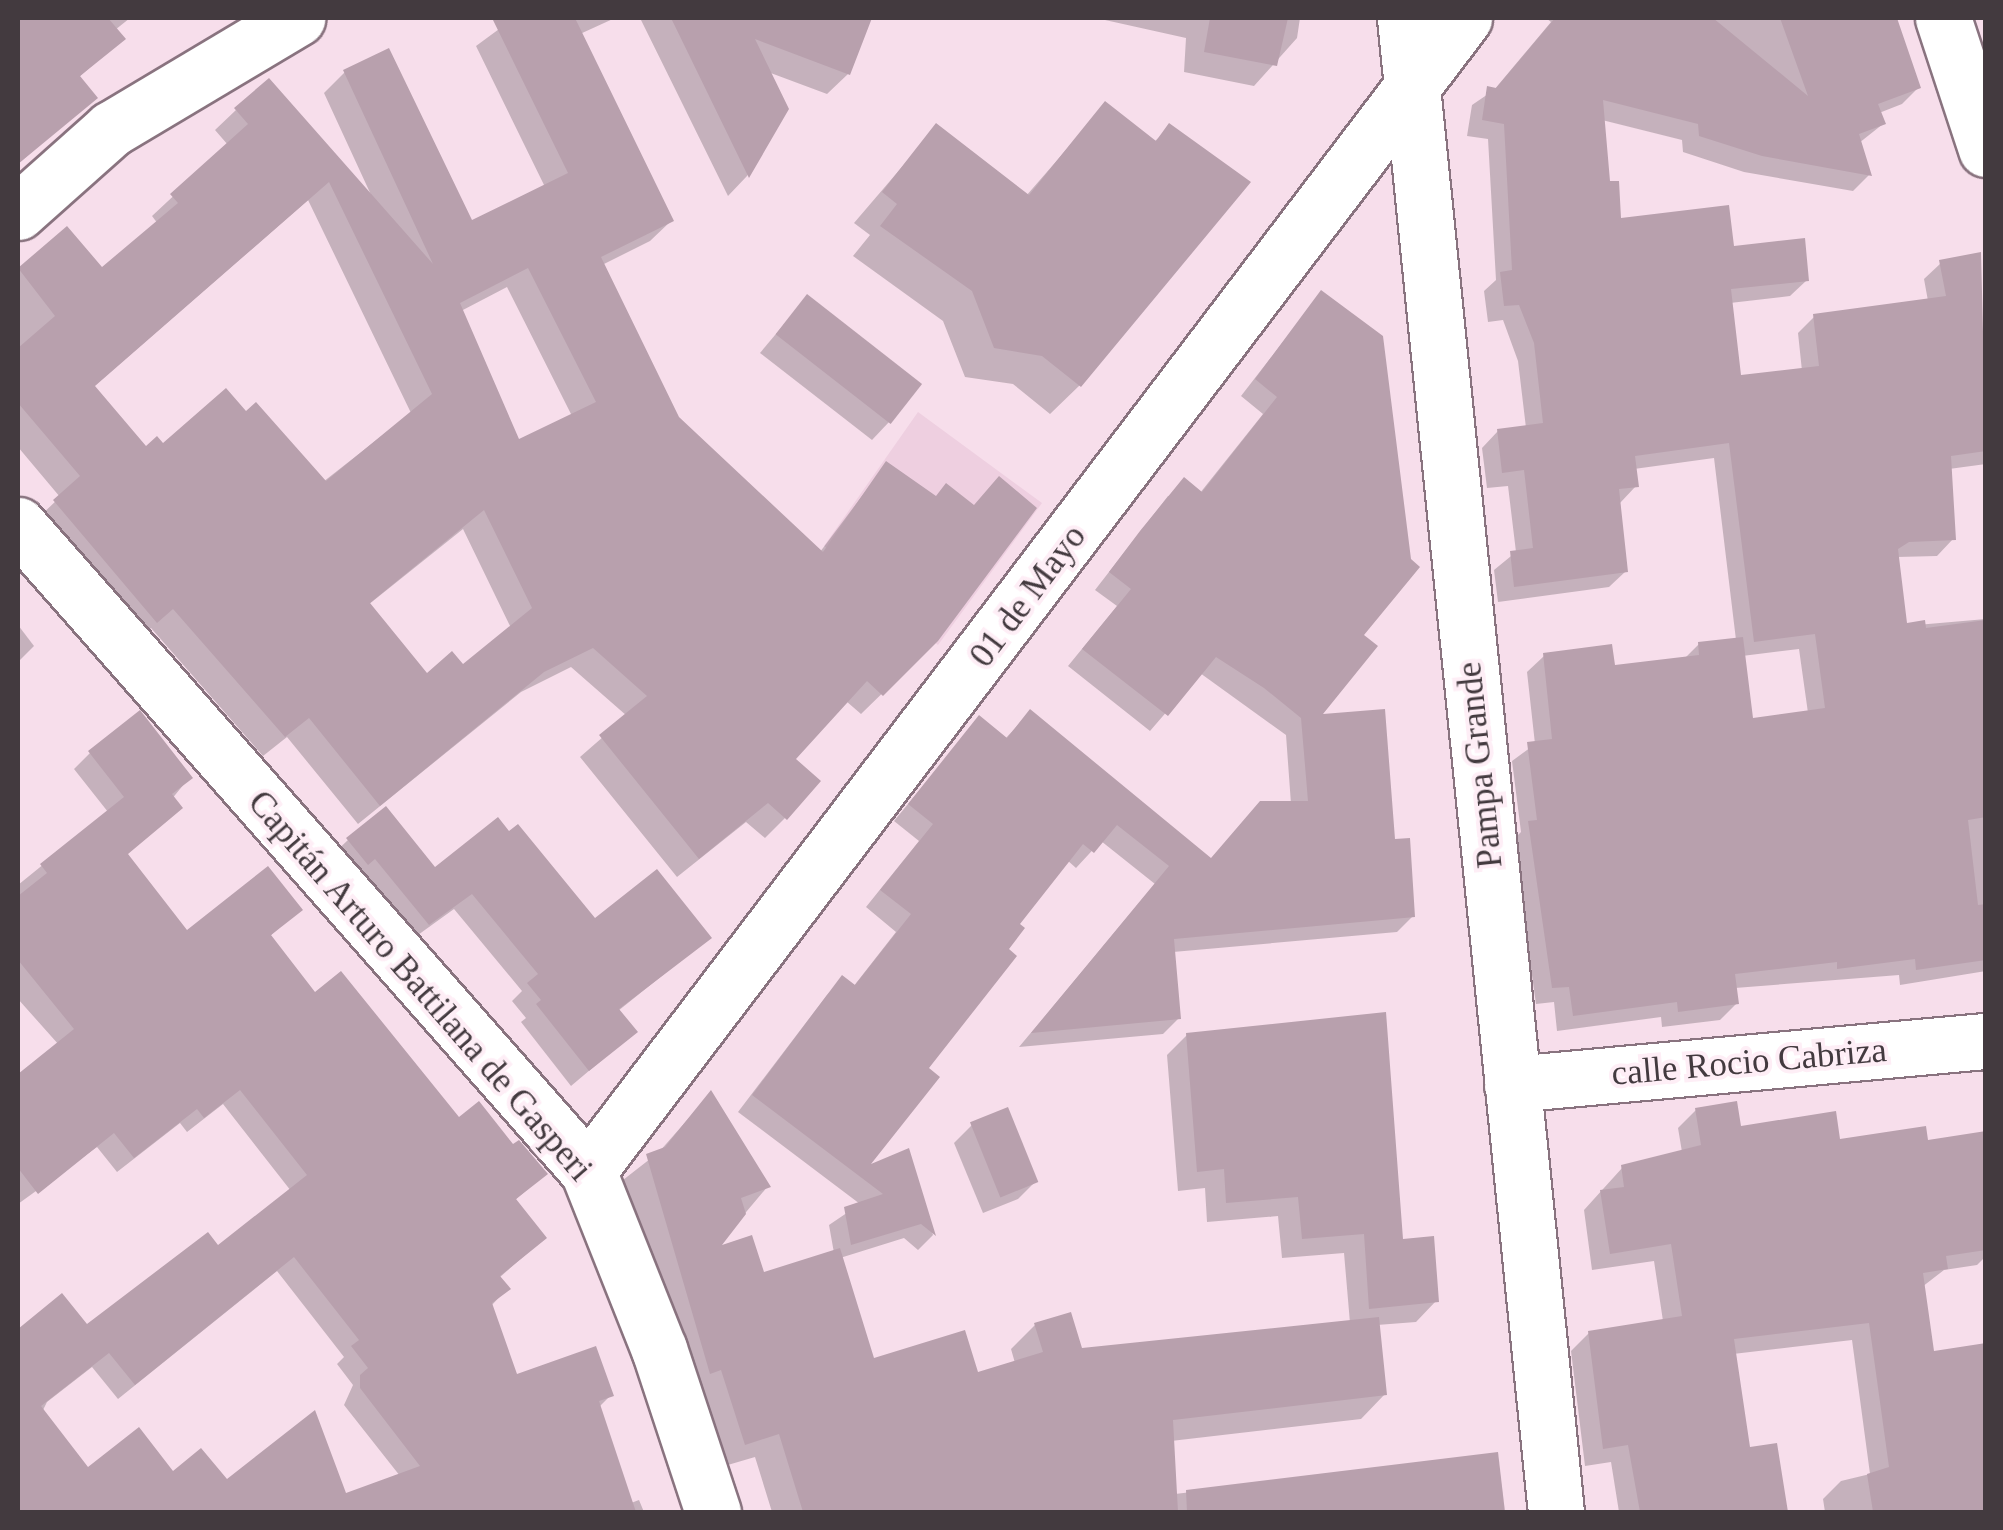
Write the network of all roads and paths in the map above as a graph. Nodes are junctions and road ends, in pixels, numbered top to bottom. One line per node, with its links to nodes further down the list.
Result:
1 (296, 18): 7 (street)
2 (1404, 18): 5 (street, Pampa Grande)
3 (1464, 18): 5 (street, 01 de Mayo)
4 (1943, 18): 6 (street)
5 (1412, 93): 10 (street, Pampa Grande); 11 (street, 01 de Mayo)
6 (1986, 148)
7 (18, 212)
8 (18, 525): 11 (street, Capitán Arturo Battilana de Gasperi)
9 (1986, 1041): 10 (street, calle Rocio Cabriza)
10 (1512, 1084): 13 (street, Pampa Grande)
11 (588, 1171): 12 (street, Capitán Arturo Battilana de Gasperi)
12 (713, 1512)
13 (1556, 1512)

